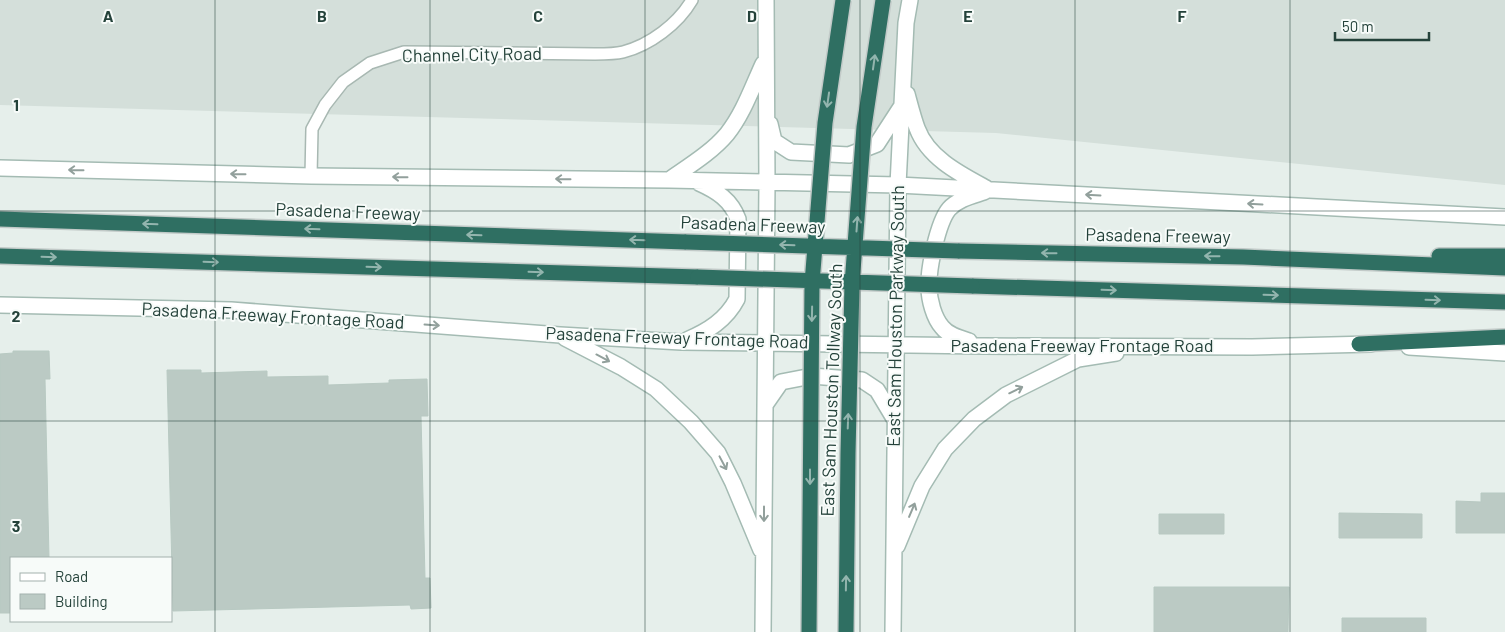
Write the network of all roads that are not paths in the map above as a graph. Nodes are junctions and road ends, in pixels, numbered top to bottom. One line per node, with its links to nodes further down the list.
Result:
1 (692, 0): 11 (street, Channel City Road)
2 (766, 0): 6 (main road)
3 (842, 0): 39 (highway, East Sam Houston Tollway South, one-way to 39, bridge)
4 (883, 0): 40 (highway, East Sam Houston Tollway South, one-way to 4, bridge)
5 (910, 0): 7 (main road, East Sam Houston Parkway South)
6 (765, 58): 9 (main road); 12 (main road)
7 (903, 80): 8 (main road, East Sam Houston Parkway South); 16 (main road)
8 (902, 106): 9 (main road); 15 (main road, East Sam Houston Parkway South)
9 (766, 111): 14 (main road)
10 (0, 168): 11 (main road, one-way to 10)
11 (311, 176): 12 (main road, one-way to 11)
12 (669, 180): 13 (main road)
13 (695, 181): 14 (main road); 27 (main road)
14 (767, 183): 15 (main road); 28 (main road)
15 (898, 185): 16 (main road); 29 (main road, East Sam Houston Parkway South)
16 (990, 190): 17 (main road, one-way to 16); 31 (main road)
17 (1505, 217)
18 (0, 219): 21 (highway, Pasadena Freeway, one-way to 18, bridge)
19 (0, 256): 23 (highway, one-way to 23, bridge)
20 (1505, 256): 21 (highway)
21 (1243, 257): 22 (highway, Pasadena Freeway)
22 (1505, 268)
23 (1505, 302)
24 (0, 304): 25 (main road, Pasadena Freeway Frontage Road, one-way to 25)
25 (560, 335): 27 (main road, Pasadena Freeway Frontage Road); 37 (main road, one-way to 37)
26 (1505, 337): 30 (highway)
27 (681, 342): 28 (main road, Pasadena Freeway Frontage Road)
28 (765, 342): 29 (main road, Pasadena Freeway Frontage Road); 34 (main road)
29 (897, 344): 31 (main road, Pasadena Freeway Frontage Road); 35 (main road, East Sam Houston Parkway South)
30 (1359, 344): 32 (main road, Pasadena Freeway Frontage Road); 33 (main road, Pasadena Freeway Frontage Road)
31 (984, 346): 32 (main road, Pasadena Freeway Frontage Road)
32 (1157, 346): 36 (main road, one-way to 32)
33 (1505, 353)
34 (765, 405): 35 (main road); 37 (main road, one-way to 37)
35 (895, 420): 36 (main road, East Sam Houston Parkway South)
36 (894, 555): 41 (main road, East Sam Houston Parkway South)
37 (764, 557): 38 (main road)
38 (763, 632)
39 (809, 632)
40 (846, 632)
41 (893, 632)

